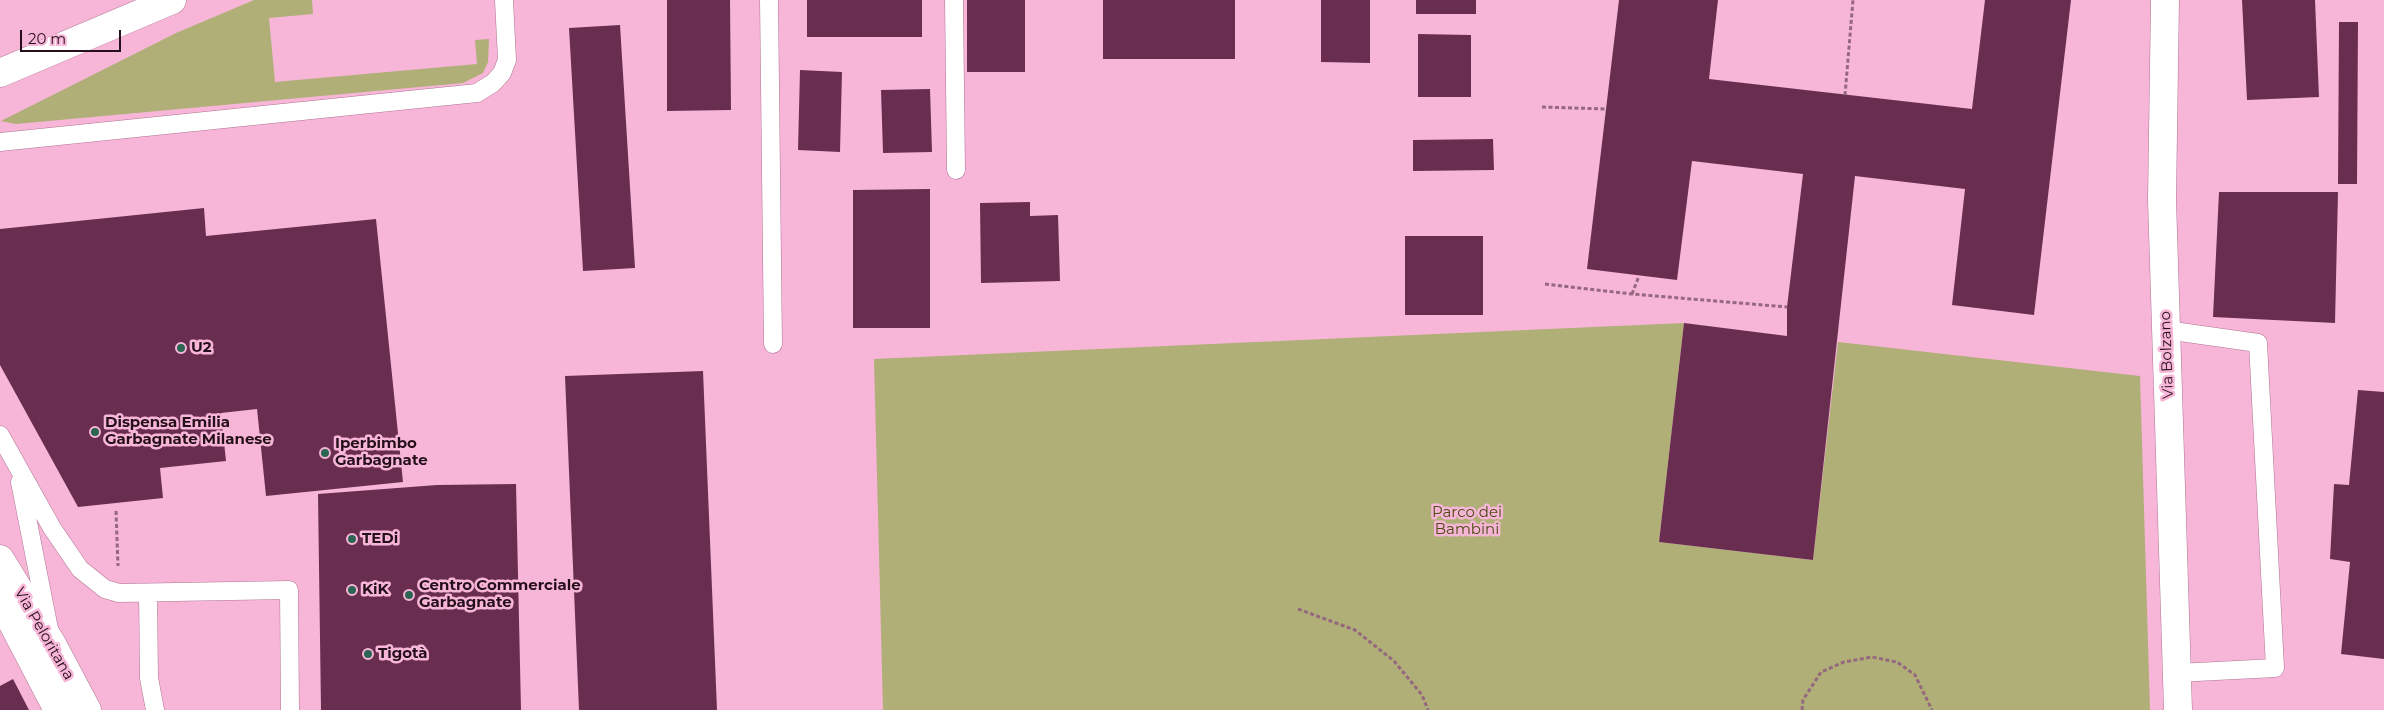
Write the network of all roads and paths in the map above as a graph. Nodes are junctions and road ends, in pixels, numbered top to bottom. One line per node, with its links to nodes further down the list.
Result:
1 (172, 0): 7 (street)
2 (504, 0): 11 (lane)
3 (769, 0): 18 (lane)
4 (954, 0): 12 (lane)
5 (1853, 0): 8 (path)
6 (2165, 0): 17 (street, Via Bolzano)
7 (0, 73)
8 (1845, 95)
9 (1542, 107): 10 (path)
10 (1606, 109)
11 (0, 142)
12 (956, 170)
13 (1640, 276): 15 (path)
14 (1545, 284): 15 (path)
15 (1632, 294): 16 (path)
16 (1787, 307)
17 (2166, 330): 26 (street, Via Bolzano); 26 (lane)
18 (773, 344)
19 (0, 435): 20 (lane)
20 (17, 467): 22 (lane); 25 (lane)
21 (0, 559): 25 (street, Via Peloritana)
22 (148, 593): 29 (lane); 30 (lane)
23 (0, 599): 27 (street, Via Peloritana)
24 (1298, 609): 31 (path)
25 (52, 644): 28 (street, Via Peloritana)
26 (2177, 673): 34 (street, Via Bolzano)
27 (58, 710)
28 (87, 710)
29 (155, 710)
30 (290, 710)
31 (1428, 710)
32 (1802, 710): 33 (path)
33 (1932, 710)
34 (2178, 710)

